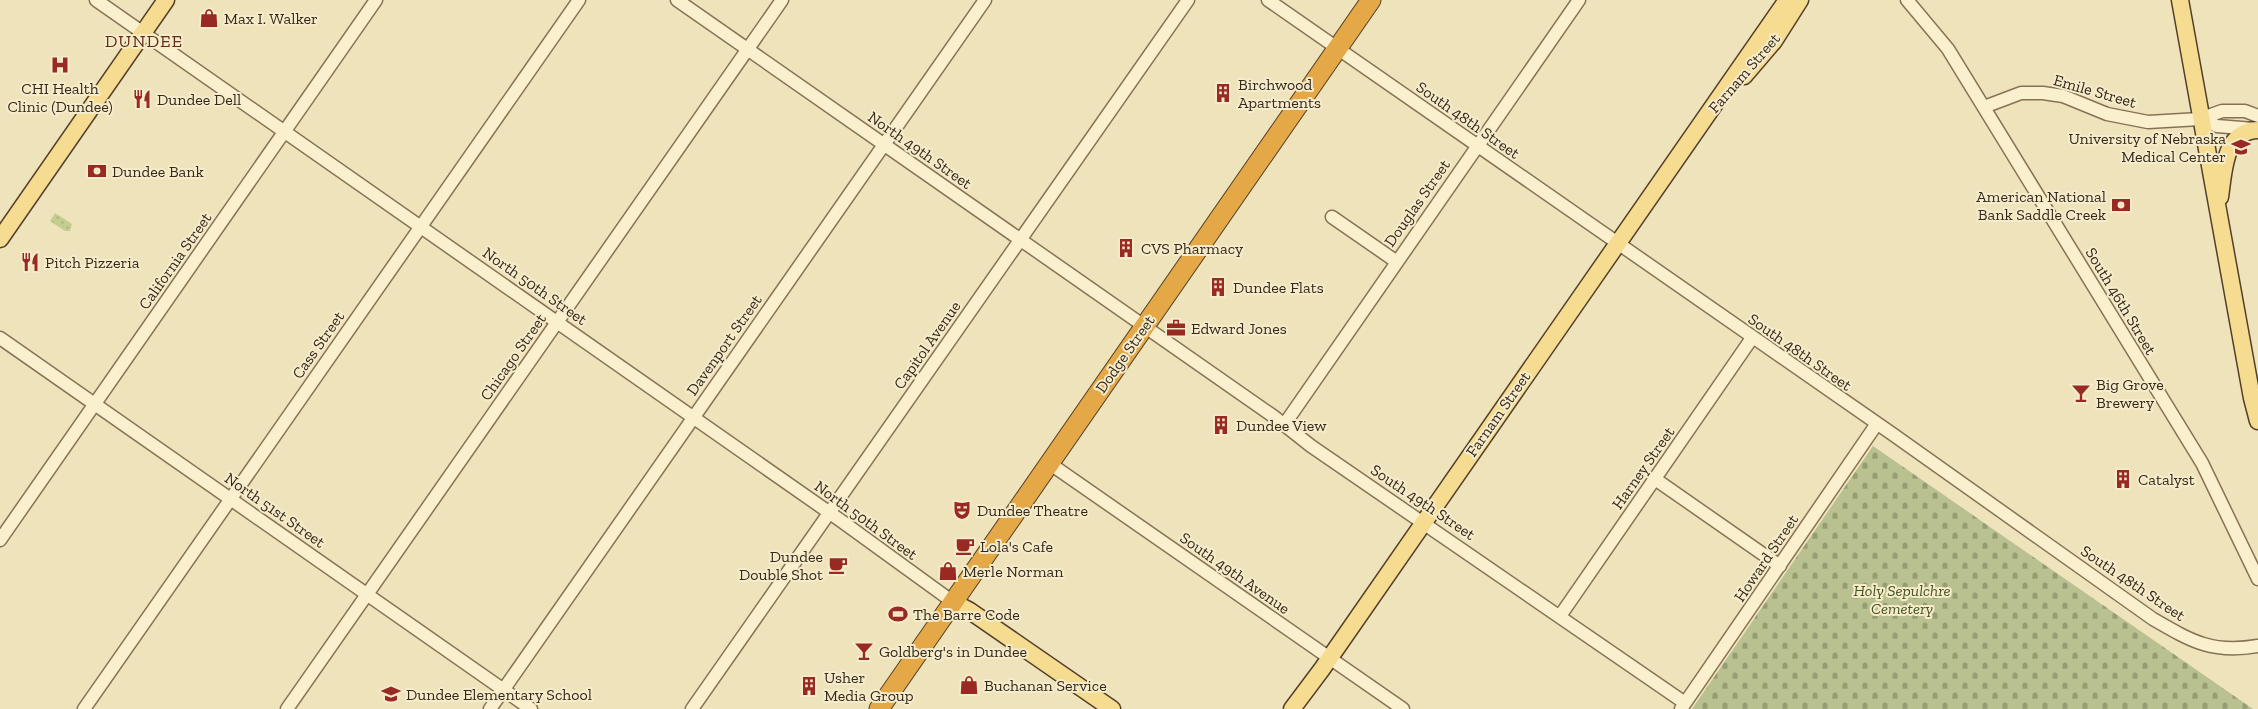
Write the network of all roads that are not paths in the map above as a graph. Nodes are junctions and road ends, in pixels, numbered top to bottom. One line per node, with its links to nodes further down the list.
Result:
1 (96, 0): 16 (street, North 50th Street)
2 (166, 0): 16 (main road)
3 (376, 0): 24 (street, California Street)
4 (579, 0): 29 (street, Cass Street)
5 (677, 0): 18 (street, North 49th Street)
6 (782, 0): 18 (street, Chicago Street)
7 (985, 0): 25 (street, Davenport Street)
8 (1188, 0): 31 (street, Capitol Avenue)
9 (1268, 0): 17 (street, South 48th Street)
10 (1370, 0): 17 (highway, Dodge Street)
11 (1579, 0): 26 (street, Douglas Street)
12 (1787, 0): 21 (main road, Farnam Street)
13 (1800, 0): 21 (main road, Farnam Street)
14 (1907, 0): 19 (street, South 46th Street)
15 (2180, 0): 22 (main road)
16 (144, 33): 24 (street, North 50th Street); 30 (main road)
17 (1337, 48): 26 (street, South 48th Street); 35 (highway, Dodge Street)
18 (748, 50): 25 (street, North 49th Street); 34 (street, Chicago Street)
19 (1984, 107): 22 (street, Emile Street); 50 (street, South 46th Street)
20 (2258, 116): 22 (street, Emile Street)
21 (1703, 119): 32 (main road, Farnam Street)
22 (2200, 119): 23 (street, Emile Street); 27 (main road)
23 (2258, 130): 27 (main road)
24 (284, 132): 29 (street, North 50th Street); 38 (street, California Street)
25 (884, 144): 31 (street, North 49th Street); 39 (street, Davenport Street)
26 (1476, 146): 32 (street, South 48th Street); 33 (street, Douglas Street)
27 (2218, 209): 40 (main road)
28 (1332, 217): 33 (street)
29 (421, 227): 34 (street, North 50th Street); 45 (street, Cass Street)
30 (0, 239)
31 (1020, 240): 35 (street, North 49th Street); 46 (street, Capitol Avenue)
32 (1616, 243): 37 (street, South 48th Street); 47 (main road, Farnam Street)
33 (1396, 262): 41 (street, Douglas Street)
34 (557, 322): 39 (street, North 50th Street); 51 (street, Chicago Street)
35 (1144, 327): 41 (street, South 49th Street); 43 (highway, Dodge Street)
36 (0, 338): 38 (street, North 51st Street)
37 (1752, 338): 42 (street, South 48th Street); 44 (street, Harney Street)
38 (94, 405): 45 (street, North 51st Street); 48 (street, California Street)
39 (694, 417): 46 (street, North 50th Street); 56 (street, Davenport Street)
40 (2258, 421)
41 (1284, 425): 47 (street, South 49th Street)
42 (1876, 425): 49 (street, Howard Street); 54 (street, South 48th Street)
43 (1050, 463): 52 (highway, Dodge Street); 55 (street, South 49th Avenue)
44 (1655, 480): 49 (street); 53 (street, Harney Street)
45 (230, 499): 51 (street, North 51st Street); 58 (street, Cass Street)
46 (830, 512): 52 (street, North 50th Street); 62 (street, Capitol Avenue)
47 (1423, 522): 53 (street, South 49th Street); 55 (main road, Farnam Street)
48 (0, 540)
49 (1780, 566): 57 (street, Howard Street)
50 (2258, 578)
51 (367, 594): 56 (street, North 51st Street); 59 (street, Chicago Street)
52 (954, 602): 63 (highway, Dodge Street); 64 (main road)
53 (1560, 616): 57 (street, South 49th Street)
54 (2258, 646)
55 (1329, 658): 65 (main road, Farnam Street); 66 (street, South 49th Avenue)
56 (503, 690): 60 (street, Davenport Street); 61 (street, North 51st Street)
57 (1683, 706)
58 (84, 709)
59 (287, 709)
60 (490, 709)
61 (531, 709)
62 (692, 709)
63 (879, 709)
64 (1112, 709)
65 (1292, 709)
66 (1403, 709)

